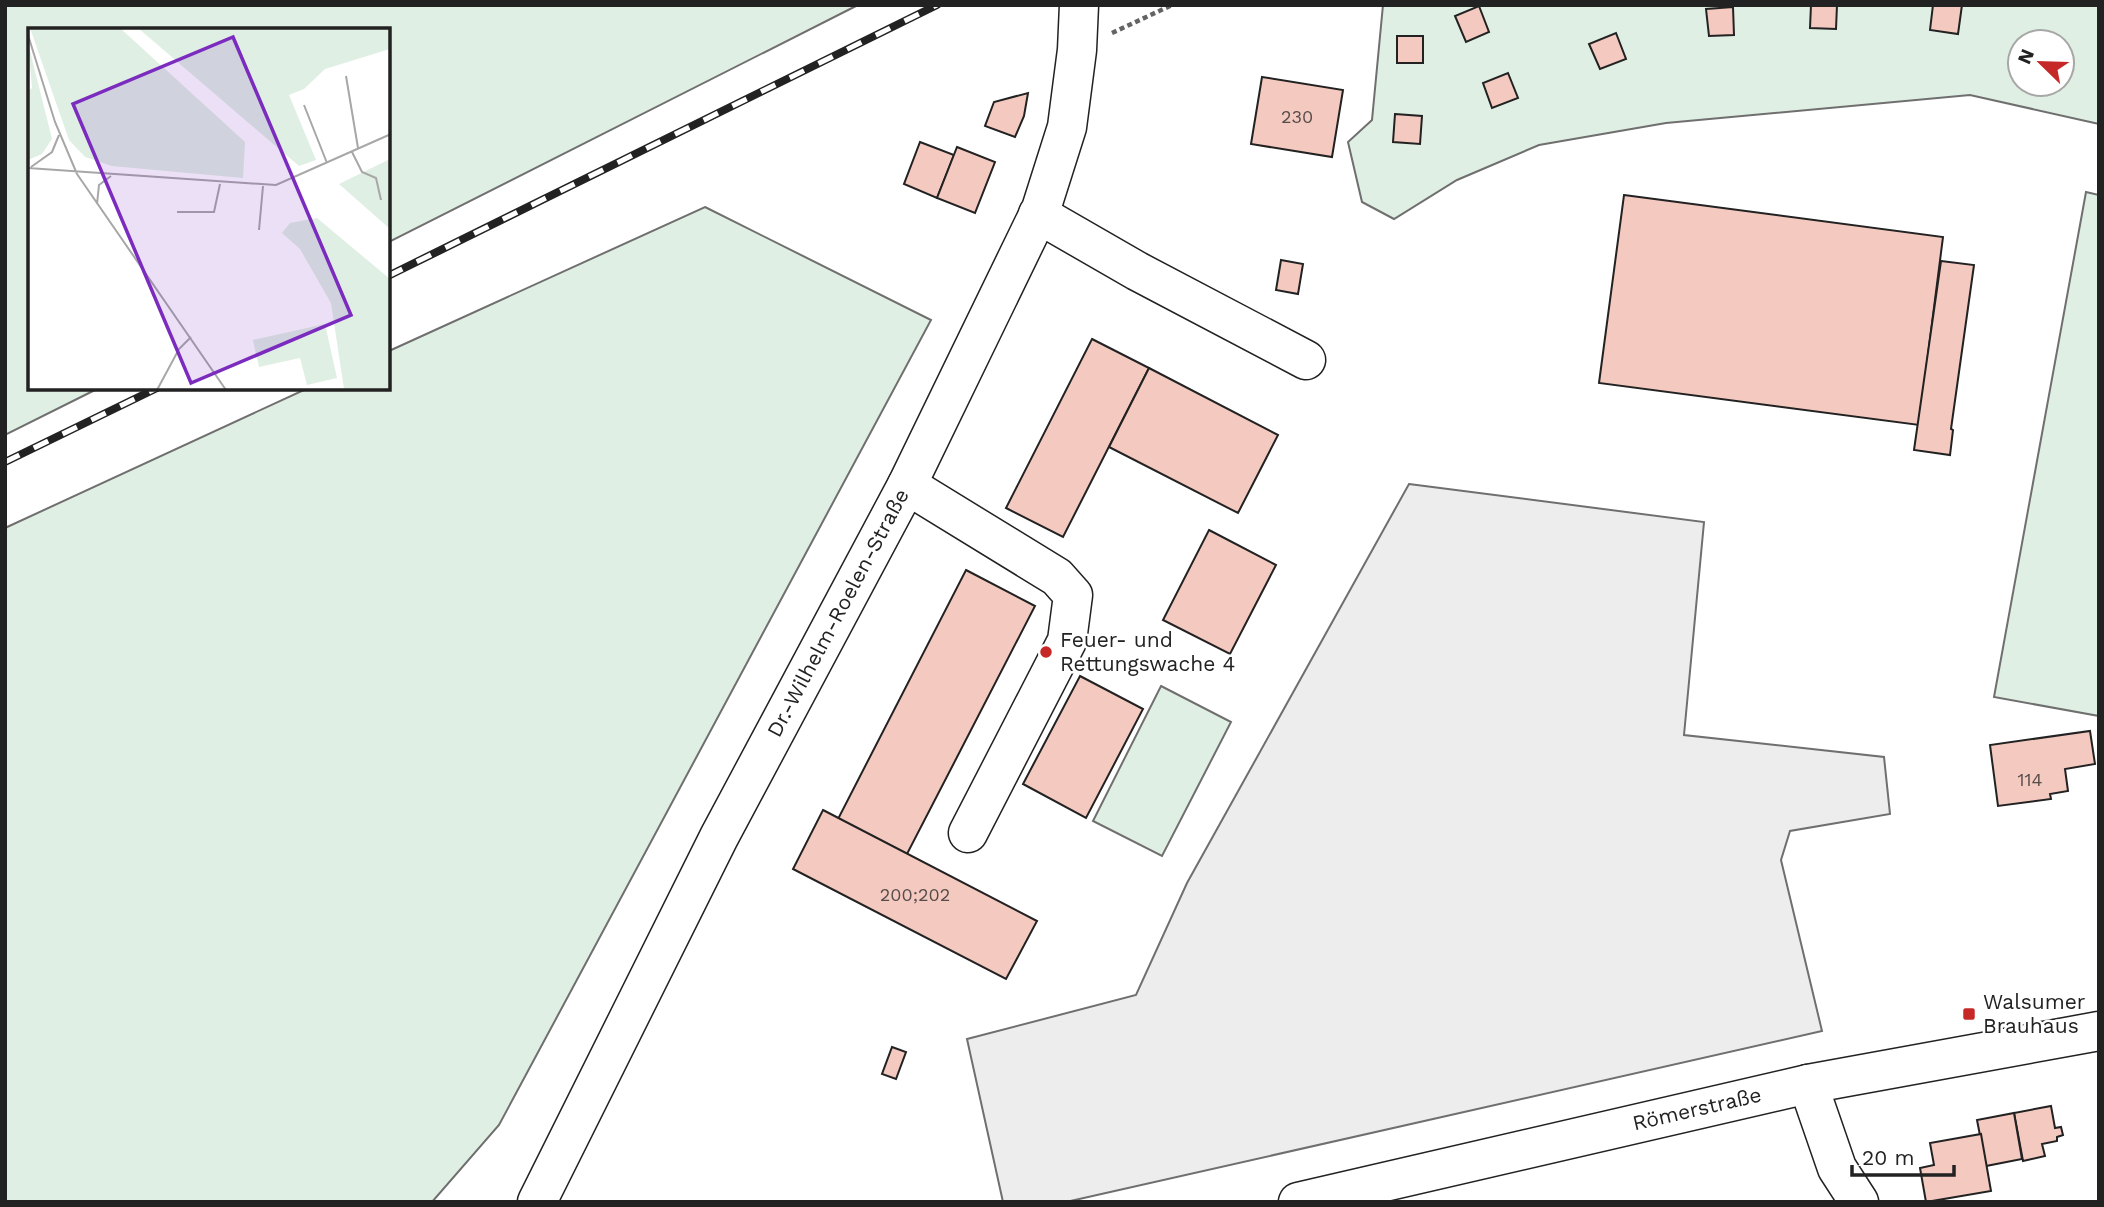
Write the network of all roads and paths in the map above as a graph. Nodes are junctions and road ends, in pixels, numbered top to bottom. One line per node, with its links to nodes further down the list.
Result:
1 (1079, 5): 3 (main road, Dr.-Wilhelm-Roelen-Straße)
2 (1172, 5): 3 (path)
3 (1077, 50): 4 (main road, Dr.-Wilhelm-Roelen-Straße)
4 (1038, 214): 5 (main road); 6 (main road, Dr.-Wilhelm-Roelen-Straße)
5 (1306, 360)
6 (907, 485): 7 (main road); 10 (main road, Dr.-Wilhelm-Roelen-Straße)
7 (968, 833)
8 (2099, 1031): 9 (main road, Römerstraße)
9 (1808, 1084): 13 (main road, Römerstraße); 14 (main road)
10 (560, 1155): 11 (main road, Dr.-Wilhelm-Roelen-Straße); 12 (main road)
11 (537, 1202)
12 (566, 1202)
13 (1298, 1202)
14 (1859, 1202)

